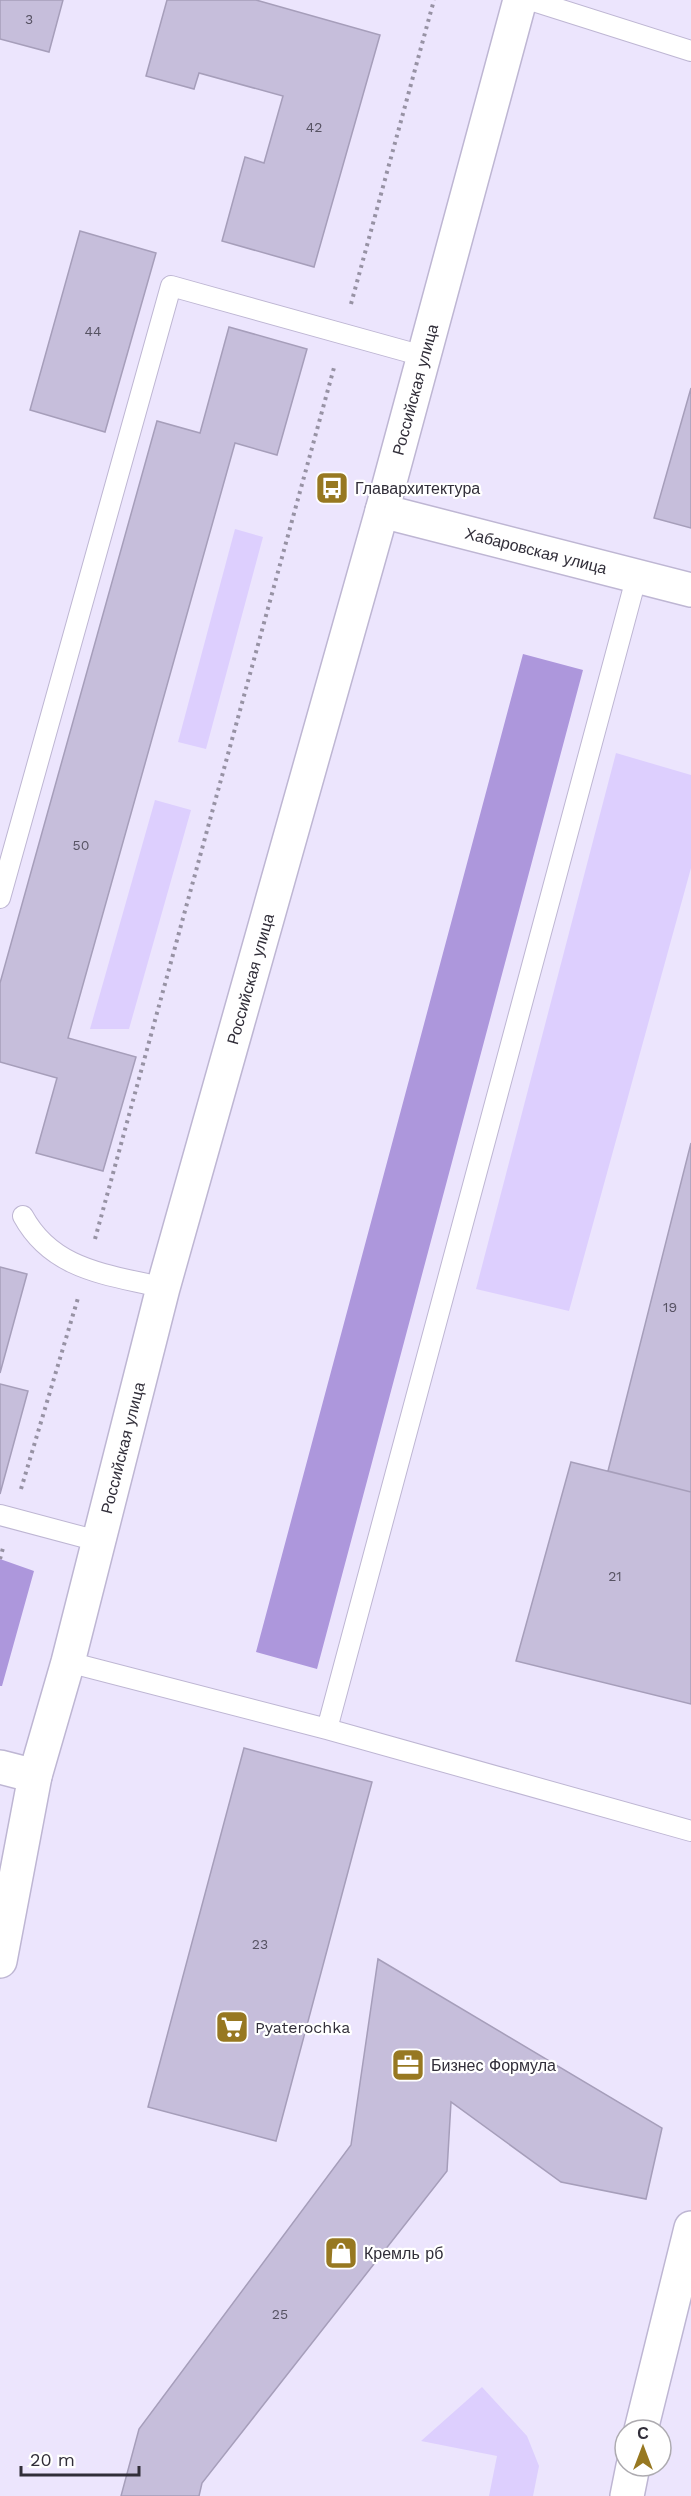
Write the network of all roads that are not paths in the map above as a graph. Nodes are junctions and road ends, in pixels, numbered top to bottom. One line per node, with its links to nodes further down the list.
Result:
1 (520, 0): 4 (main road, Российская улица)
2 (530, 0): 3 (lane)
3 (691, 51)
4 (423, 356): 5 (main road, Российская улица); 8 (lane)
5 (382, 511): 6 (main road, Хабаровская улица); 10 (main road, Российская улица)
6 (637, 575): 7 (main road, Хабаровская улица); 14 (lane)
7 (691, 590)
8 (0, 898)
9 (23, 1216): 10 (lane)
10 (163, 1288): 12 (main road, Российская улица)
11 (6, 1517): 12 (lane)
12 (98, 1541): 13 (main road, Российская улица)
13 (68, 1662): 14 (lane); 16 (main road, Российская улица)
14 (327, 1729): 17 (lane)
15 (0, 1767): 16 (main road)
16 (35, 1776): 18 (main road, Российская улица)
17 (691, 1831)
18 (0, 1961)
19 (691, 2228): 20 (main road)
20 (644, 2418)
21 (631, 2478): 22 (main road)
22 (627, 2496)

